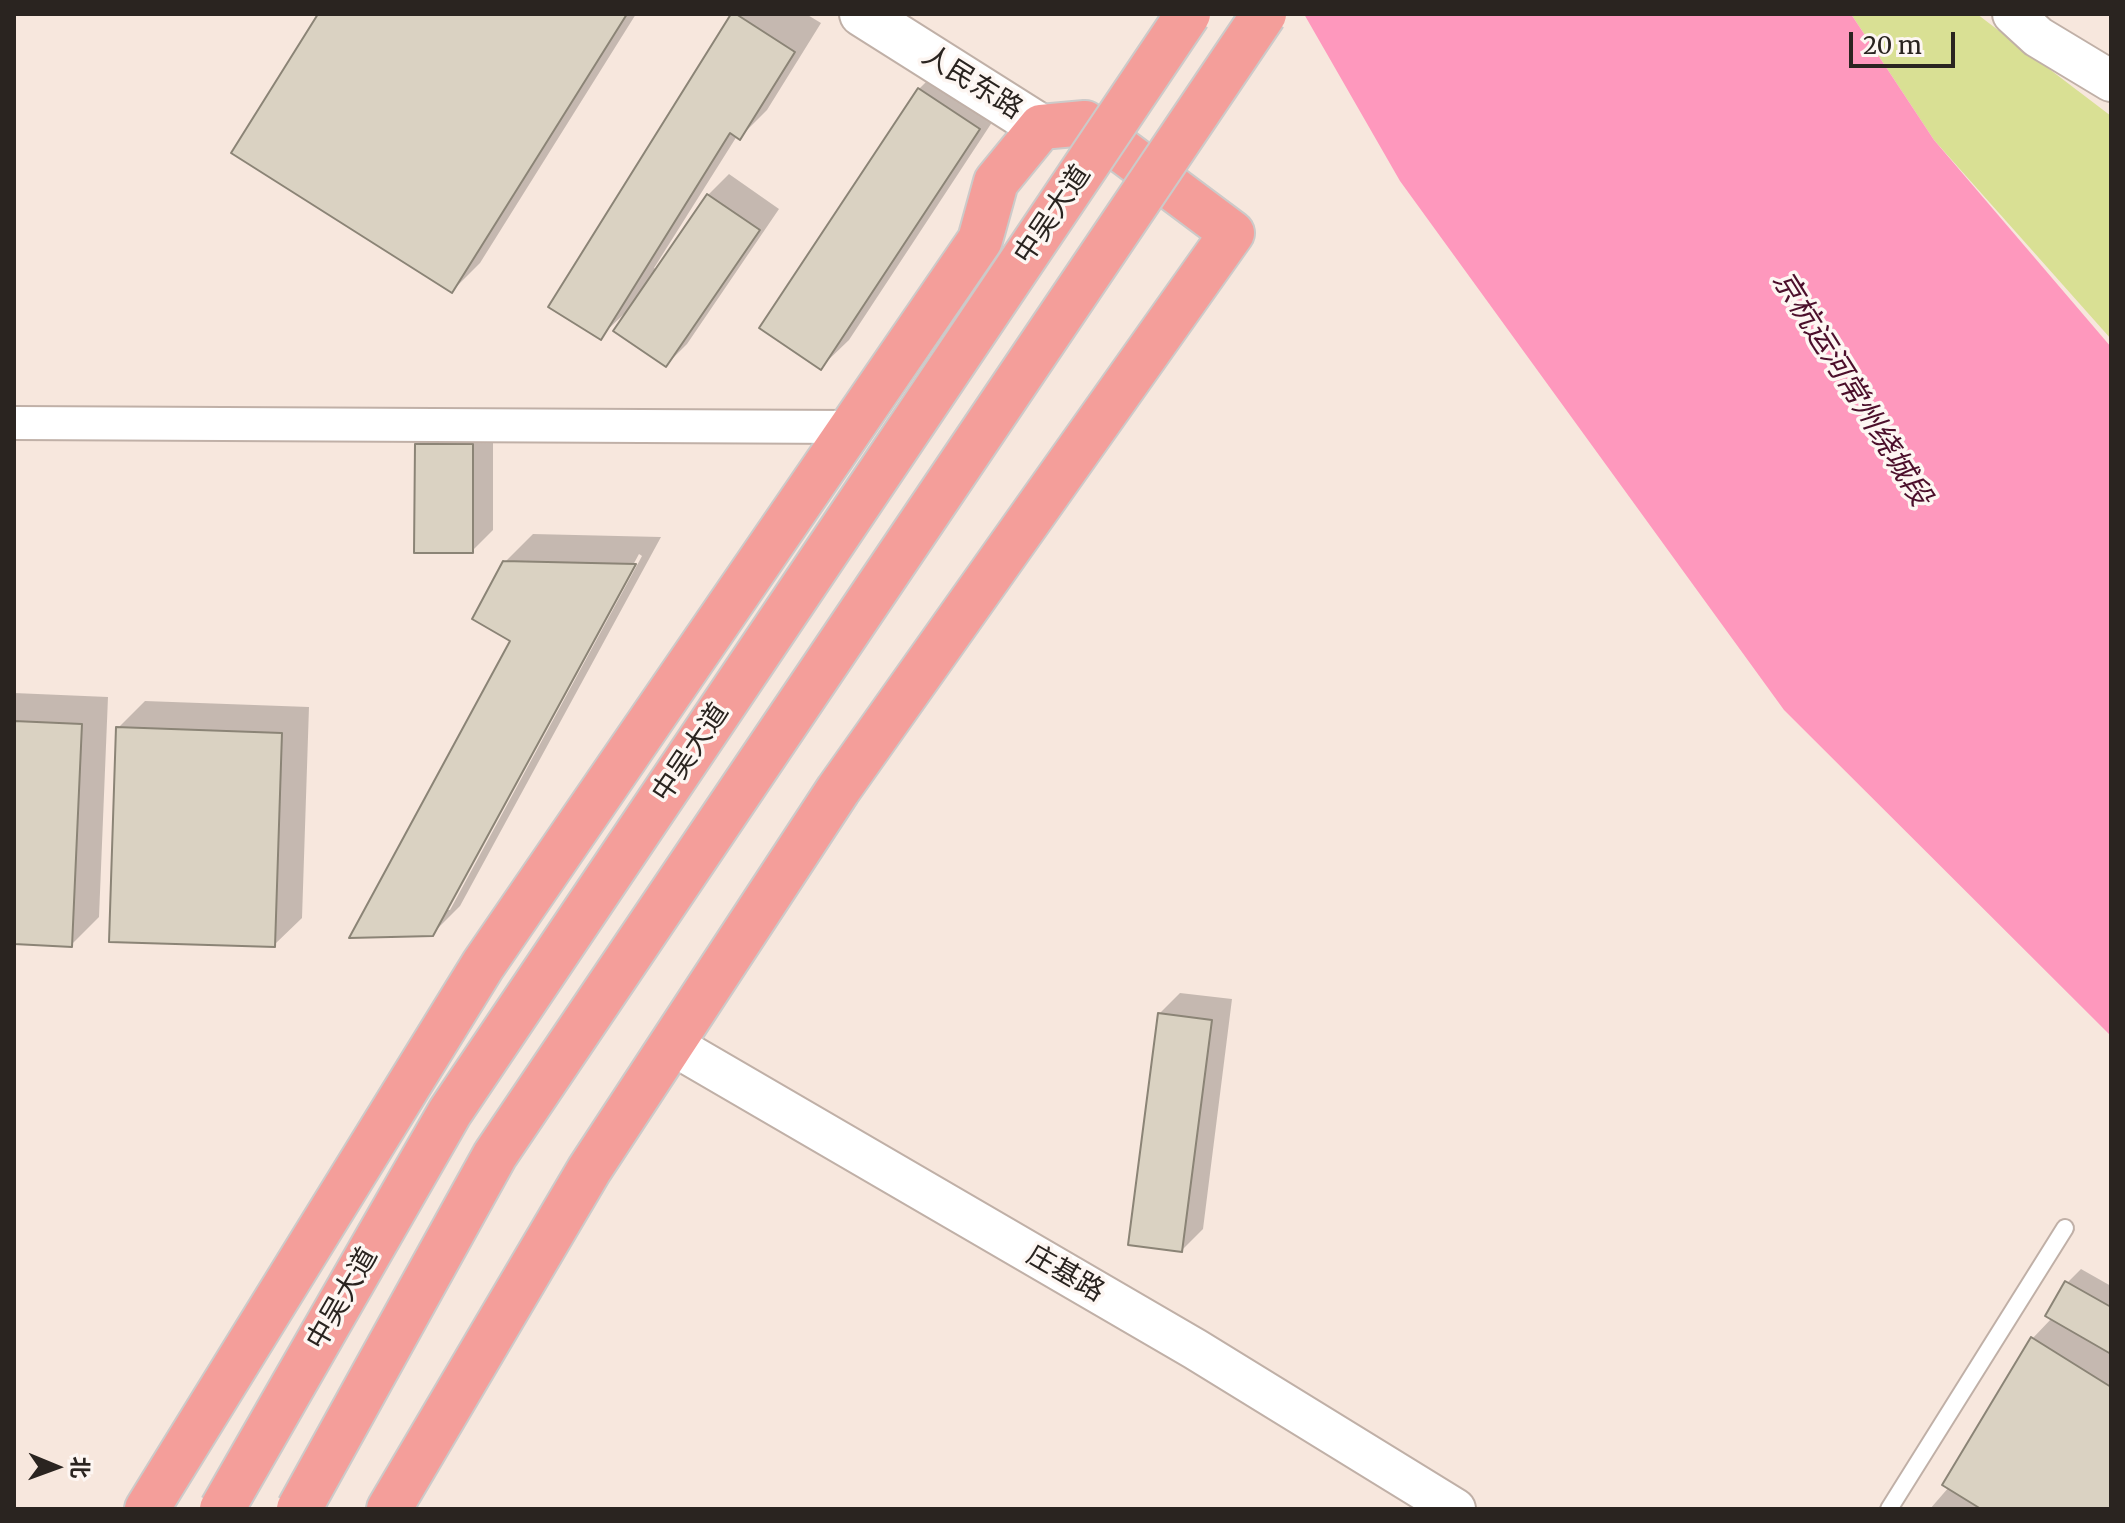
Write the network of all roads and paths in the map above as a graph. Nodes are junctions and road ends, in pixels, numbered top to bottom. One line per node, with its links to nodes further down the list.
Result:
1 (862, 14): 6 (main road, 人民东路)
2 (1188, 14): 12 (main road, 中吴大道, bridge)
3 (1264, 14): 13 (main road, bridge)
4 (2013, 14): 5 (street)
5 (2111, 81)
6 (1041, 127): 8 (main road); 9 (main road)
7 (14, 423): 8 (street)
8 (852, 427): 11 (main road)
9 (671, 1044): 14 (main road); 15 (street, 庄基路)
10 (2065, 1228): 16 (lane)
11 (147, 1509)
12 (222, 1509)
13 (299, 1509)
14 (389, 1509)
15 (1455, 1509)
16 (1889, 1509)

